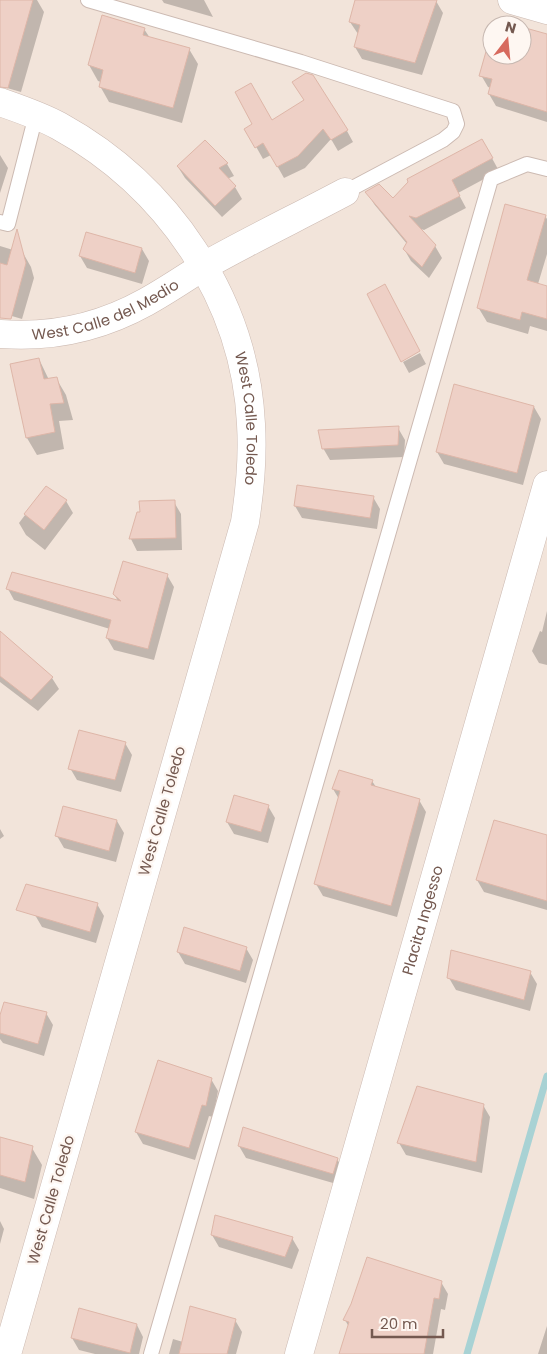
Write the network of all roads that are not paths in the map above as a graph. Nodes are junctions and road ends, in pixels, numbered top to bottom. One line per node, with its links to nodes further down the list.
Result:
1 (88, 0): 5 (lane)
2 (0, 102): 3 (street, West Calle Toledo)
3 (36, 115): 6 (lane); 7 (street, West Calle Toledo)
4 (547, 169): 11 (lane)
5 (345, 192): 7 (street)
6 (0, 222)
7 (205, 266): 8 (street, West Calle del Medio); 10 (street, West Calle Toledo)
8 (0, 334)
9 (547, 485): 12 (street, Placita Ingesso)
10 (7, 1354)
11 (151, 1354)
12 (298, 1354)

